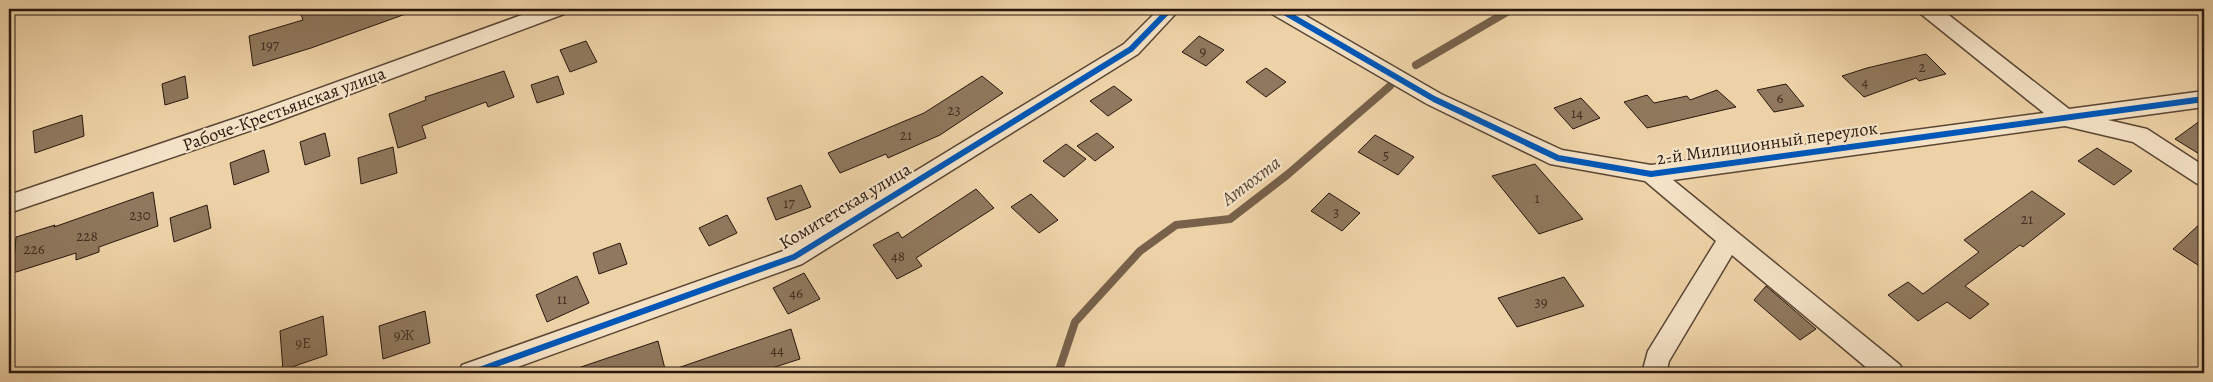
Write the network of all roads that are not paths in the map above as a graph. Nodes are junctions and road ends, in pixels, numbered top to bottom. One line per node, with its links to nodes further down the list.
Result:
1 (557, 9): 9 (street, Рабоче-Крестьянская улица)
2 (1170, 9): 11 (street, Комитетская улица)
3 (1279, 9): 7 (street, 2-й Милиционный переулок)
4 (1928, 9): 6 (street)
5 (2204, 99): 6 (street, 2-й Милиционный переулок)
6 (2065, 118): 7 (street, 2-й Милиционный переулок); 8 (street)
7 (1651, 174): 10 (street)
8 (2204, 177)
9 (9, 204)
10 (1729, 239): 12 (street); 13 (street)
11 (471, 373)
12 (1654, 373)
13 (1891, 373)

